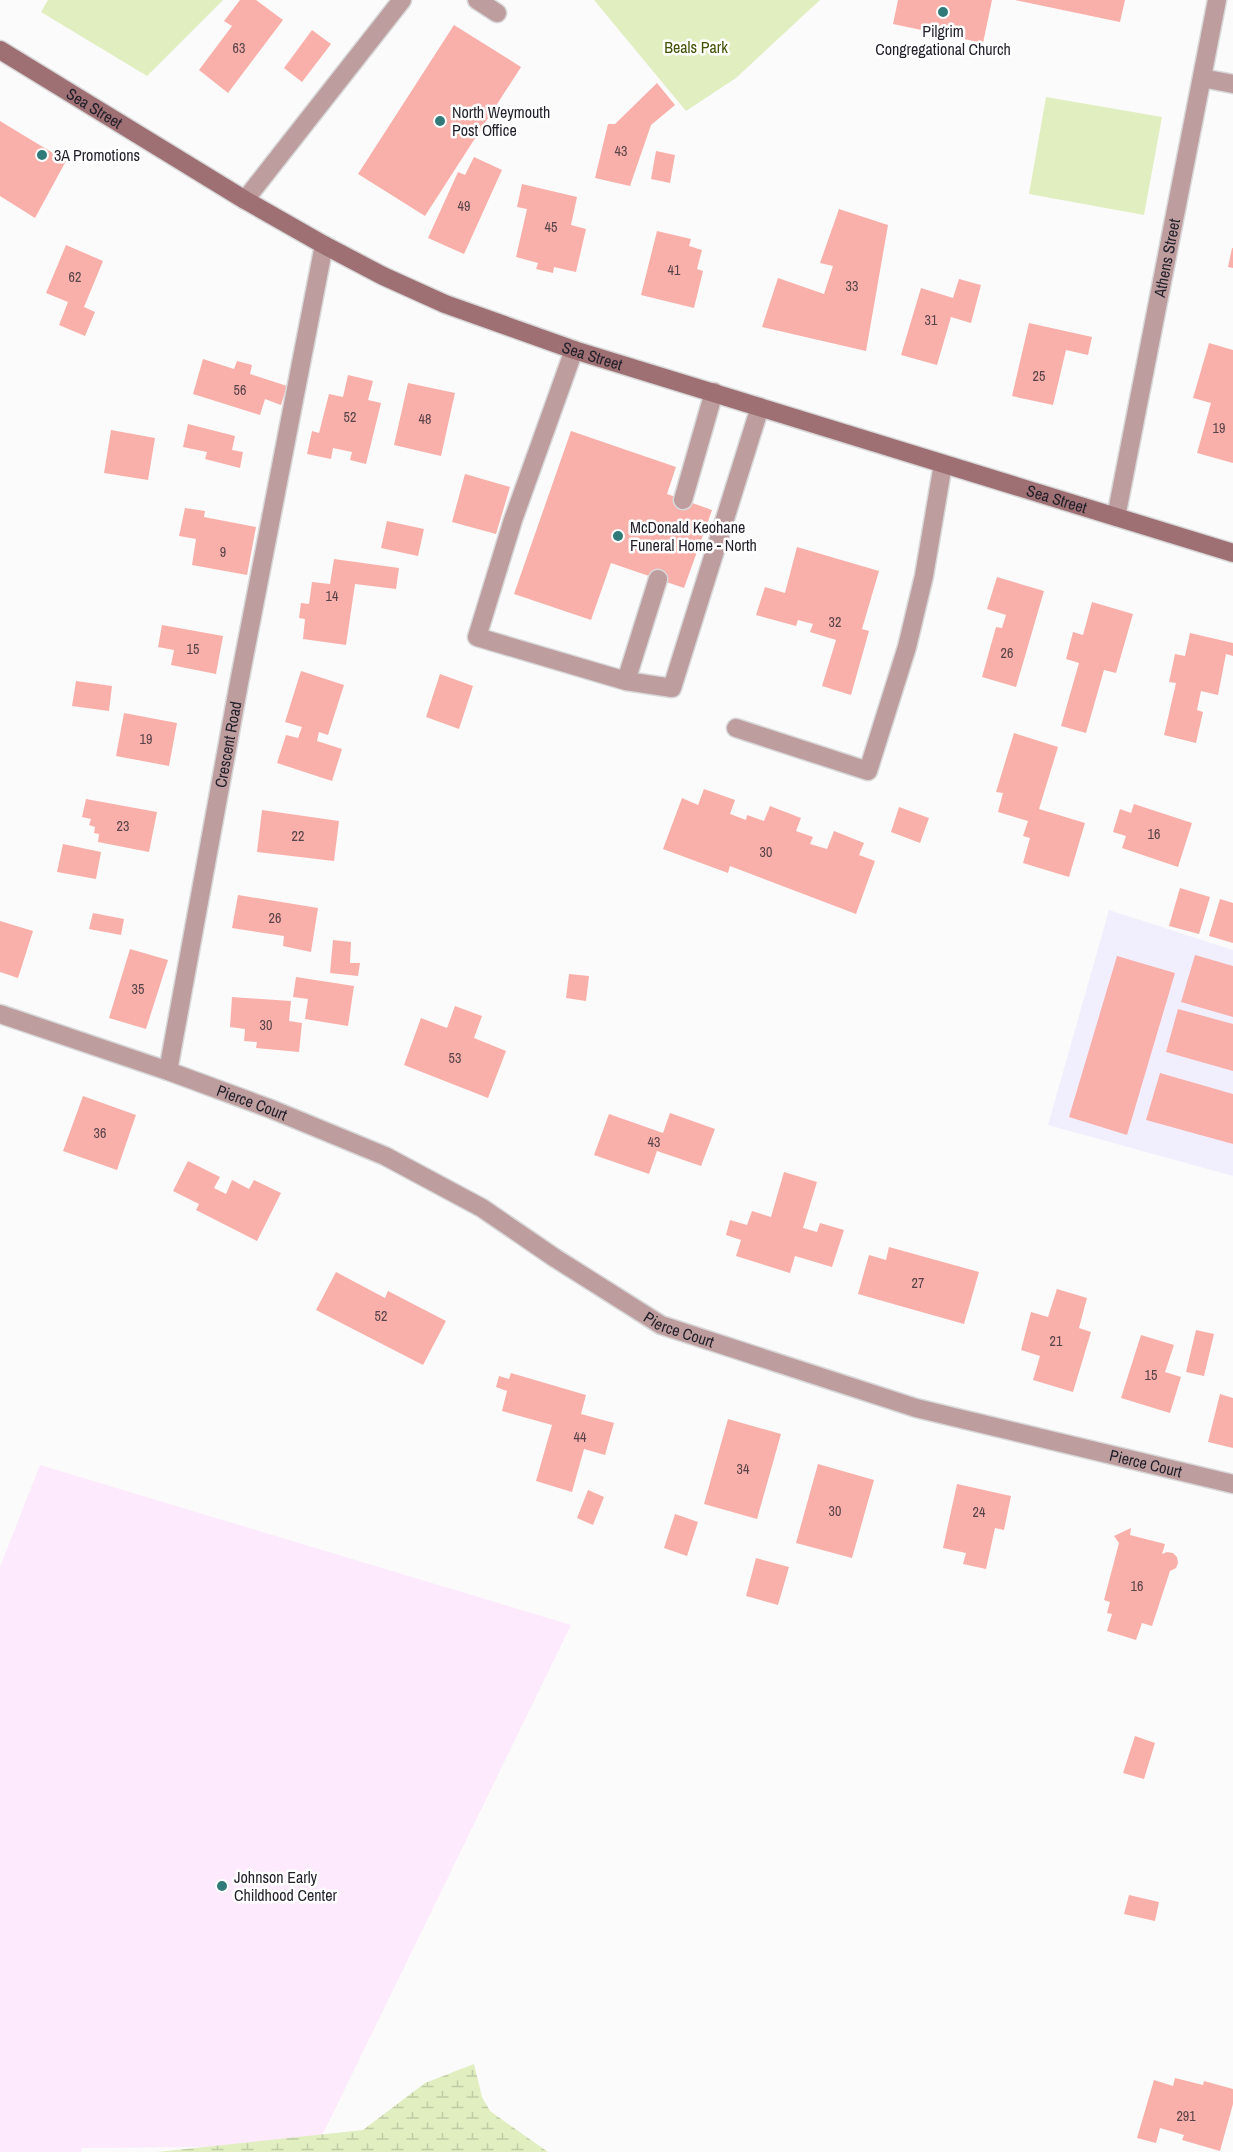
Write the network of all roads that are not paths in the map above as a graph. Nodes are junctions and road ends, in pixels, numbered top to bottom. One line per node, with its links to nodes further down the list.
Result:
1 (402, 0): 8 (street)
2 (477, 0): 4 (street)
3 (1217, 0): 6 (street, Athens Street)
4 (496, 13)
5 (0, 50): 8 (street, Sea Street)
6 (1202, 78): 7 (street); 15 (street, Athens Street)
7 (1233, 84)
8 (245, 200): 9 (street, Sea Street)
9 (324, 245): 10 (street, Sea Street); 21 (street, Crescent Road)
10 (574, 350): 11 (street, Sea Street); 18 (street)
11 (714, 392): 12 (street, Sea Street); 14 (street)
12 (760, 407): 13 (street, Sea Street); 18 (street)
13 (943, 464): 15 (street, Sea Street); 19 (street)
14 (682, 500)
15 (1116, 517): 16 (street, Sea Street)
16 (1233, 553)
17 (658, 579): 18 (street)
18 (626, 681)
19 (736, 728)
20 (0, 1014): 21 (street)
21 (168, 1071): 22 (street, Pierce Court)
22 (1233, 1484)

